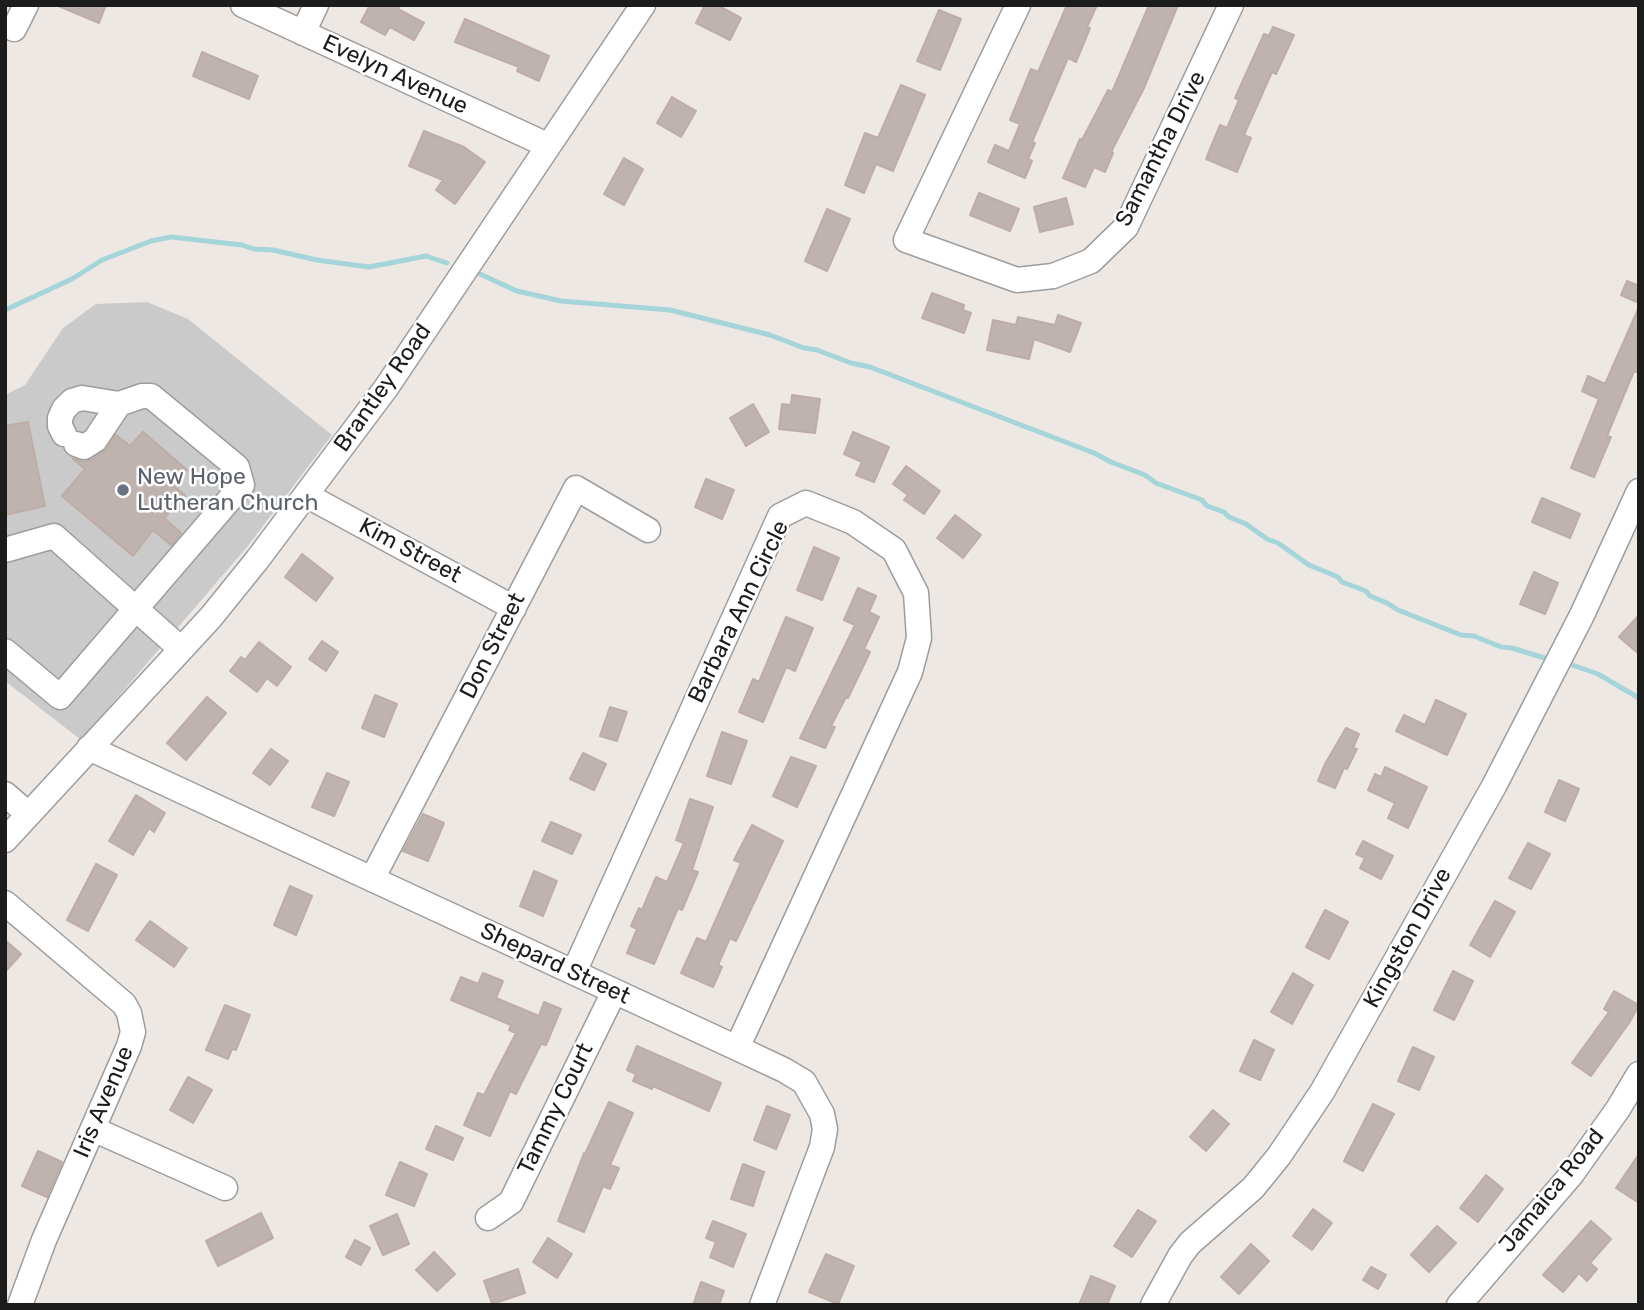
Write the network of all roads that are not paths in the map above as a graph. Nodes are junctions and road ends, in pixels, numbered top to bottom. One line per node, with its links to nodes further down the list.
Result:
1 (26, 5): 7 (street)
2 (243, 5): 8 (street, Evelyn Avenue)
3 (316, 5): 8 (street)
4 (643, 5): 9 (street, Brantley Road)
5 (1018, 5): 6 (street, Samantha Drive)
6 (1231, 5)
7 (14, 29)
8 (303, 33): 9 (street, Evelyn Avenue)
9 (547, 145): 12 (street, Brantley Road)
10 (118, 404): 10 (street); 17 (street)
11 (1639, 491): 14 (street, Kingston Drive)
12 (306, 495): 16 (street, Kim Street); 18 (street, Brantley Road)
13 (648, 530): 16 (street, Don Street)
14 (1628, 540): 35 (street, Kingston Drive)
15 (5, 550): 17 (street)
16 (514, 608): 24 (street, Don Street)
17 (136, 609): 18 (street); 19 (street)
18 (181, 649): 20 (street, Brantley Road)
19 (5, 651)
20 (89, 748): 22 (street, Brantley Road); 24 (street, Shepard Street)
21 (5, 794): 22 (street)
22 (28, 814): 23 (street, Brantley Road)
23 (5, 839)
24 (372, 879): 26 (street, Shepard Street)
25 (5, 903): 30 (street, Iris Avenue)
26 (574, 972): 27 (street, Shepard Street); 28 (street, Barbara Ann Circle)
27 (614, 992): 28 (street, Shepard Street); 32 (street, Tammy Court)
28 (737, 1048): 34 (street, Shepard Street)
29 (1639, 1074): 36 (street, Jamaica Road)
30 (93, 1129): 31 (street); 33 (street, Iris Avenue)
31 (225, 1188)
32 (488, 1218)
33 (20, 1305)
34 (762, 1305)
35 (1153, 1305)
36 (1460, 1305)

